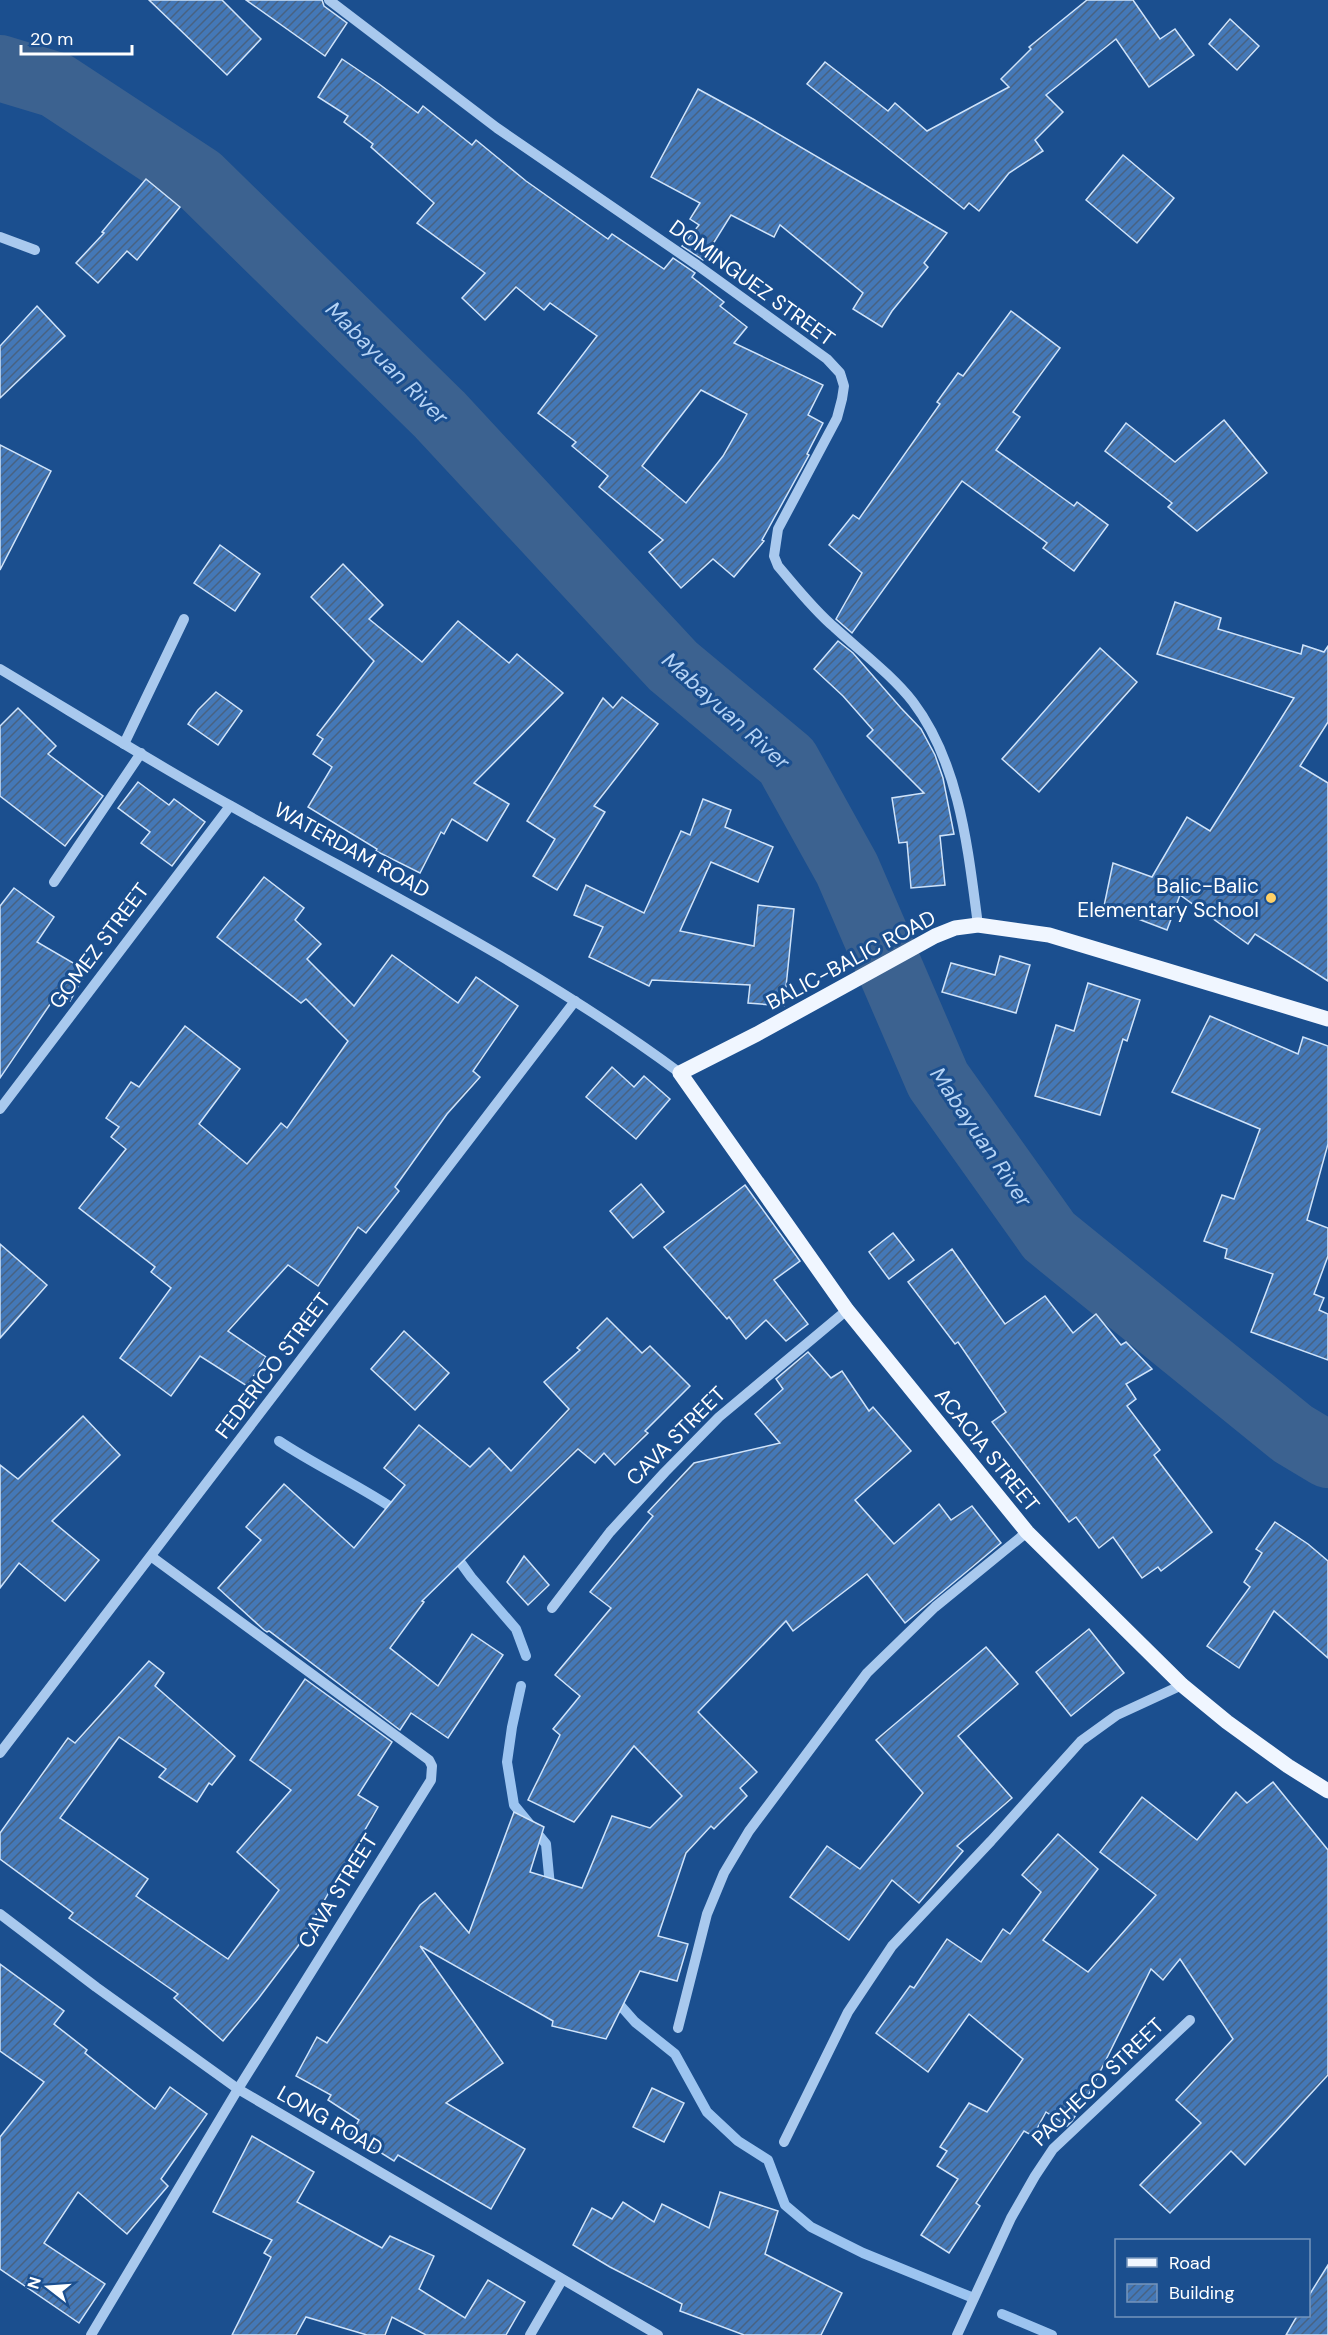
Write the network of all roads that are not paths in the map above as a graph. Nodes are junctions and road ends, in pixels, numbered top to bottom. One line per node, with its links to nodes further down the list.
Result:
1 (329, 0): 10 (street, DOMINGUEZ STREET)
2 (0, 237): 3 (street)
3 (35, 250)
4 (184, 619): 6 (street)
5 (0, 669): 6 (street, WATERDAM ROAD)
6 (124, 744): 7 (street, WATERDAM ROAD)
7 (141, 753): 8 (street, WATERDAM ROAD); 9 (street)
8 (230, 806): 11 (street, WATERDAM ROAD); 14 (street, GOMEZ STREET)
9 (54, 882)
10 (978, 925): 12 (main road, BALIC-BALIC ROAD); 13 (main road, BALIC-BALIC ROAD)
11 (575, 1001): 13 (street, WATERDAM ROAD); 17 (street, FEDERICO STREET)
12 (1328, 1019)
13 (680, 1073): 15 (main road, ACACIA STREET)
14 (0, 1109)
15 (847, 1310): 16 (main road, ACACIA STREET); 18 (street, CAVA STREET)
16 (1027, 1532): 19 (main road, ACACIA STREET); 24 (street)
17 (152, 1557): 20 (street, FEDERICO STREET); 25 (street, CAVA STREET)
18 (552, 1608)
19 (1182, 1685): 21 (main road, ACACIA STREET); 26 (street)
20 (0, 1753)
21 (1328, 1791)
22 (0, 1914): 25 (street, LONG ROAD)
23 (1190, 2020): 31 (street, PACHECO STREET)
24 (678, 2028)
25 (238, 2089): 27 (street, LONG ROAD); 28 (street, CAVA STREET)
26 (784, 2142)
27 (562, 2280): 29 (street); 30 (street, LONG ROAD)
28 (91, 2335)
29 (530, 2335)
30 (658, 2335)
31 (957, 2335)

